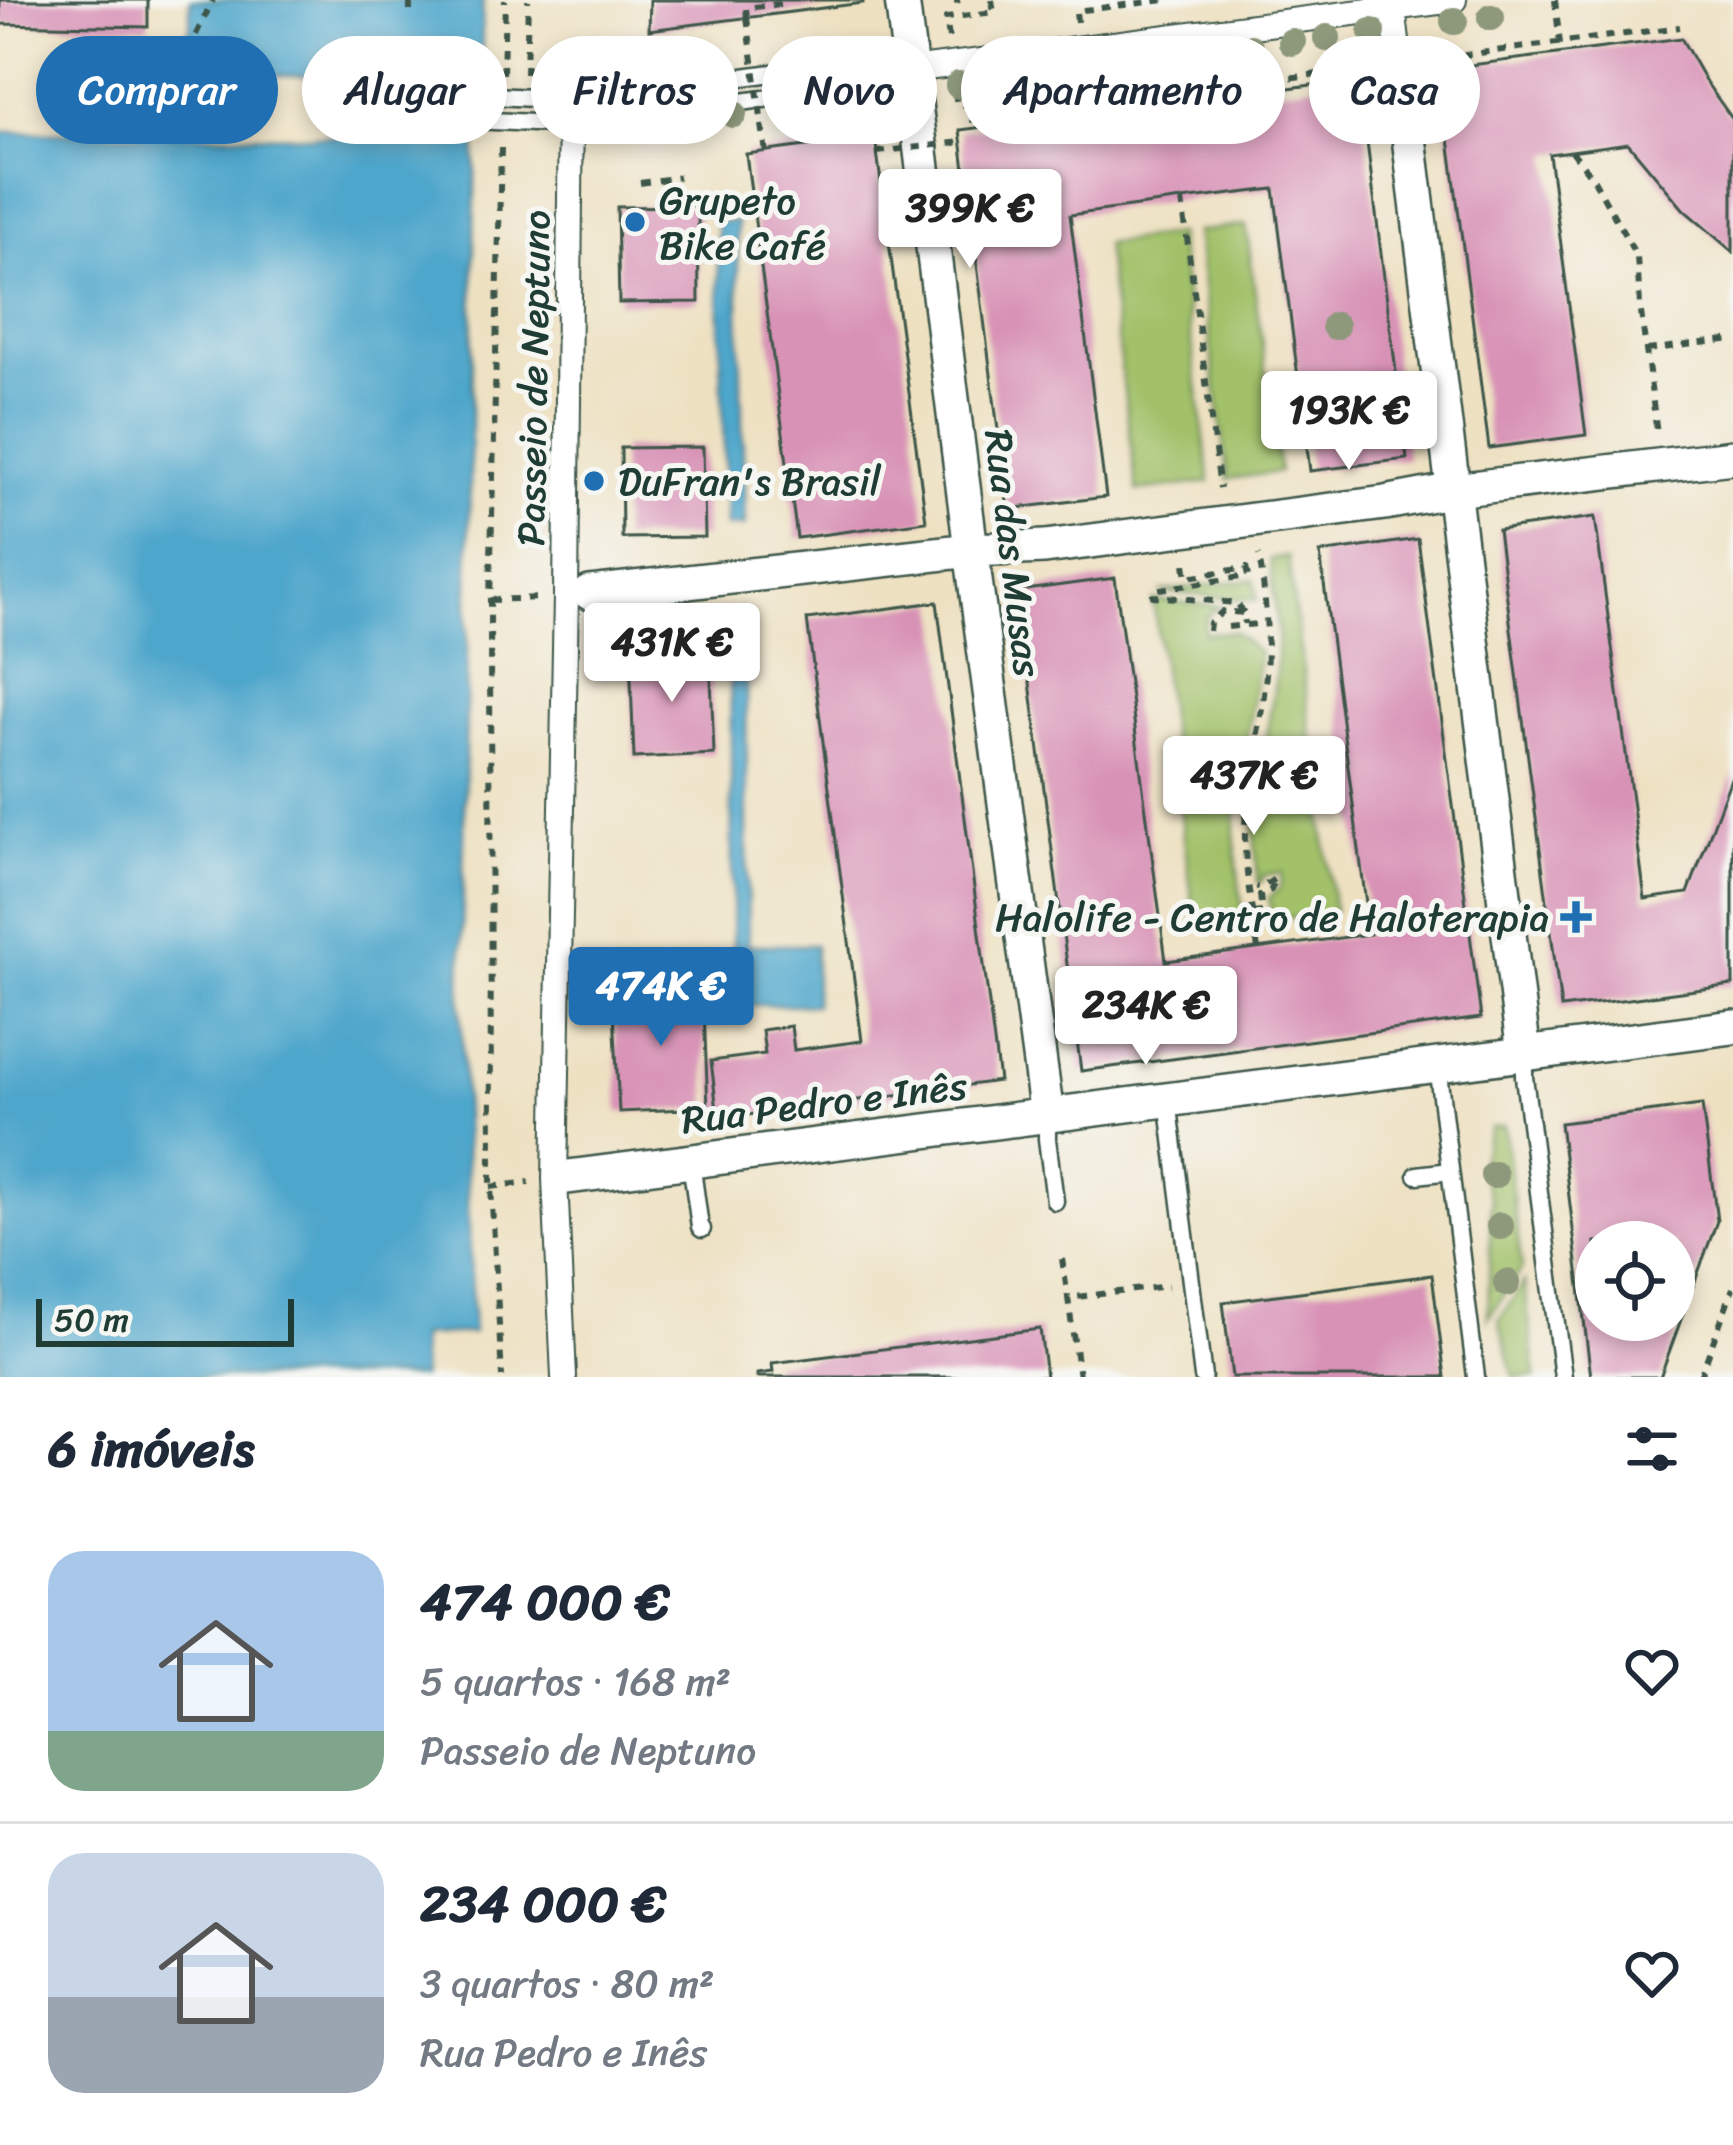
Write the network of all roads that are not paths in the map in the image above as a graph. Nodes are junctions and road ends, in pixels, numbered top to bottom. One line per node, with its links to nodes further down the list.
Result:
1 (902, 0): 4 (street, Rua das Musas)
2 (1454, 0): 3 (street)
3 (1392, 4): 5 (street); 6 (street)
4 (906, 36)
5 (1396, 36)
6 (937, 66)
7 (571, 112): 7 (lane)
8 (571, 144): 26 (street, Passeio de Neptuno)
9 (919, 144): 13 (street, Rua das Musas)
10 (1410, 144): 12 (street)
11 (1733, 458): 12 (street)
12 (1454, 490): 13 (street); 16 (street)
13 (971, 550): 14 (street); 19 (street, Rua das Musas)
14 (590, 593)
15 (1733, 1027): 16 (street, Rua Pedro e Inês)
16 (1524, 1065): 17 (street, Rua Pedro e Inês); 29 (lane)
17 (1436, 1066): 18 (street, Rua Pedro e Inês); 21 (lane)
18 (1168, 1100): 19 (street, Rua Pedro e Inês); 27 (lane)
19 (1048, 1115): 20 (street, Rua Pedro e Inês); 24 (lane)
20 (691, 1162): 23 (street, Rua Pedro e Inês); 25 (lane)
21 (1450, 1171): 22 (lane); 28 (lane)
22 (1417, 1175)
23 (568, 1178)
24 (1055, 1201)
25 (702, 1229)
26 (564, 1377)
27 (1203, 1377)
28 (1477, 1377)
29 (1562, 1377)

